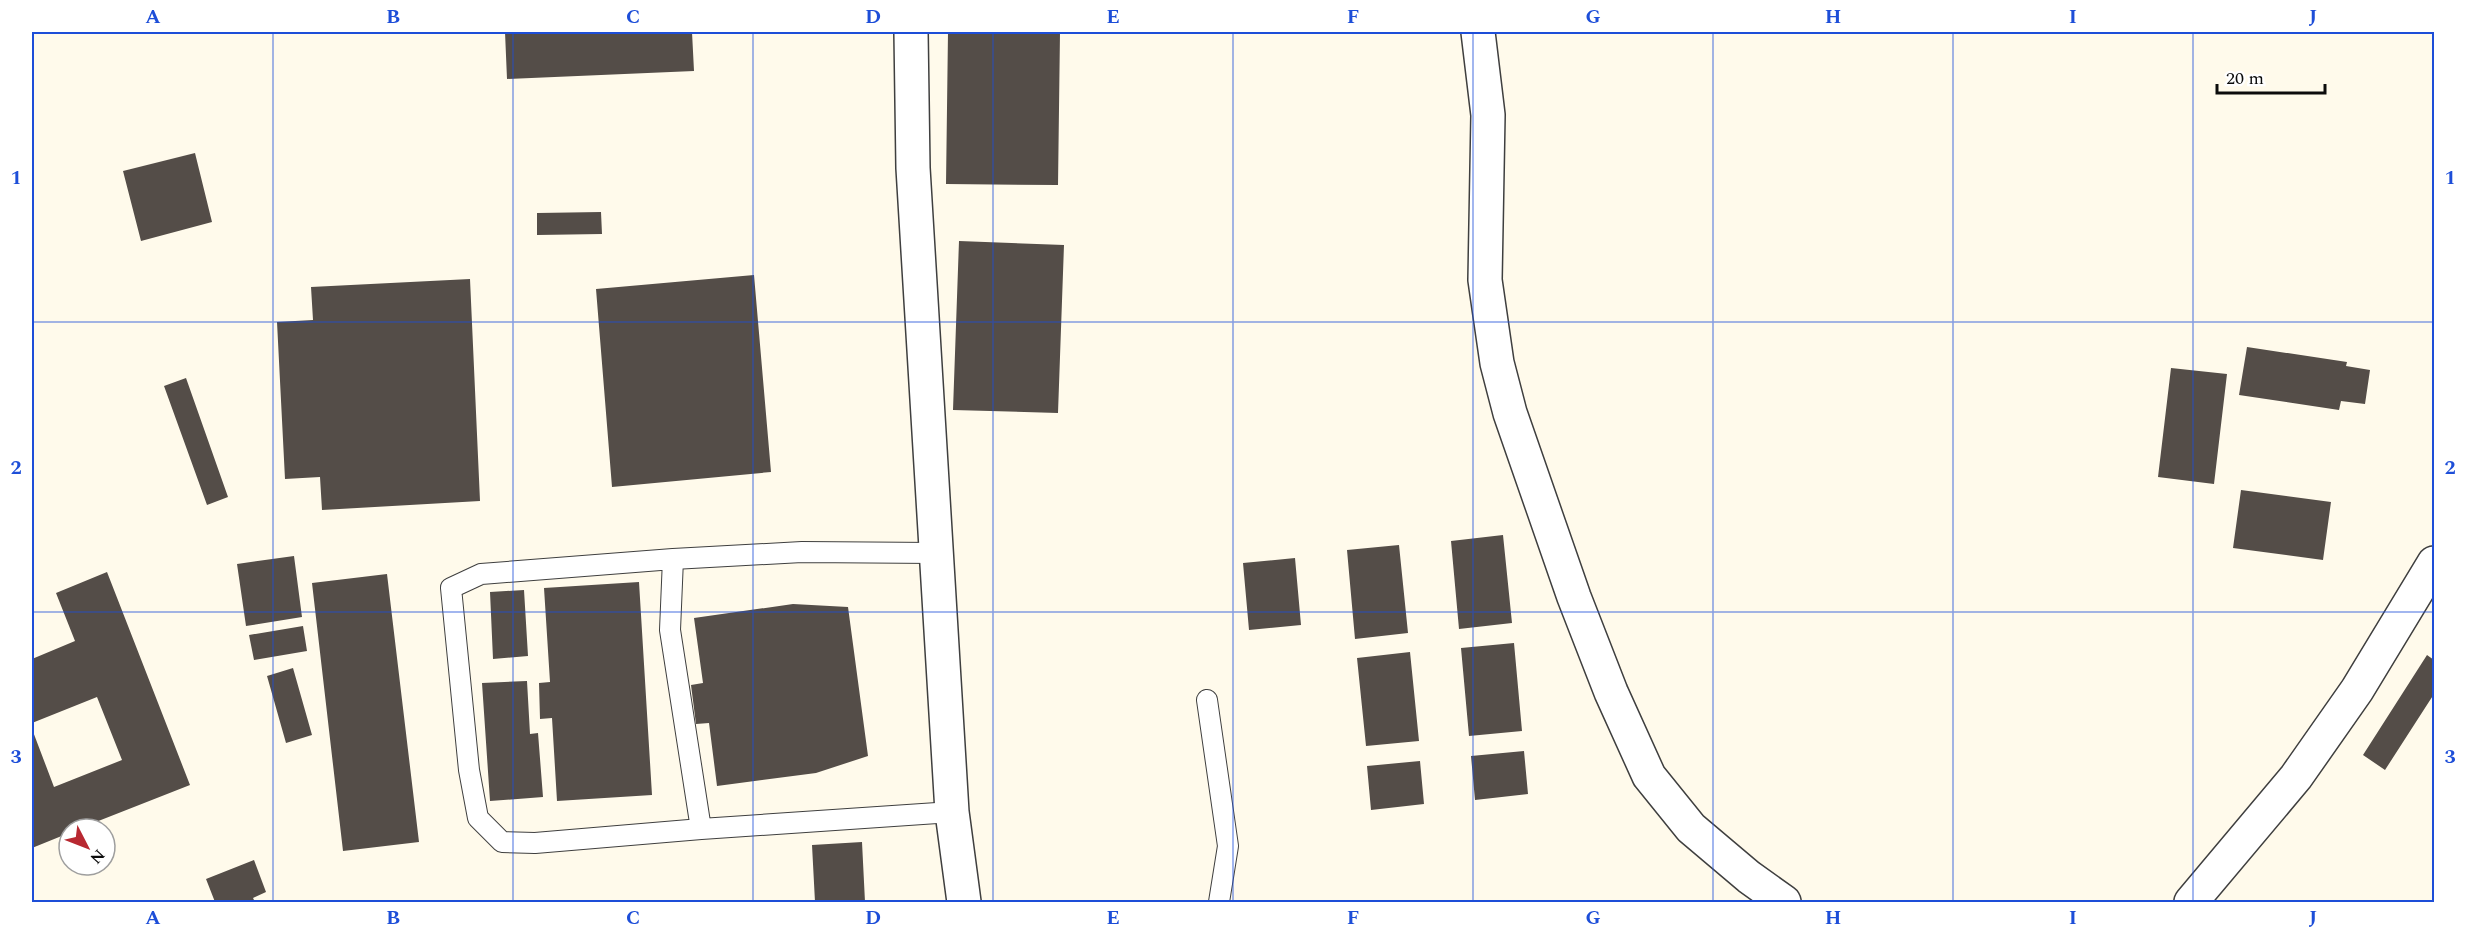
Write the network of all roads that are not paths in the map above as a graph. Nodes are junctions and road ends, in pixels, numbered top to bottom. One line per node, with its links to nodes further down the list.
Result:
1 (911, 32): 3 (street)
2 (1478, 32): 11 (street)
3 (936, 553): 4 (lane); 7 (street)
4 (673, 559): 8 (lane); 8 (lane)
5 (2434, 563): 12 (street)
6 (1207, 700): 10 (lane)
7 (952, 812): 8 (lane); 9 (street)
8 (701, 829)
9 (964, 903)
10 (1219, 903)
11 (1784, 903)
12 (2191, 903)

